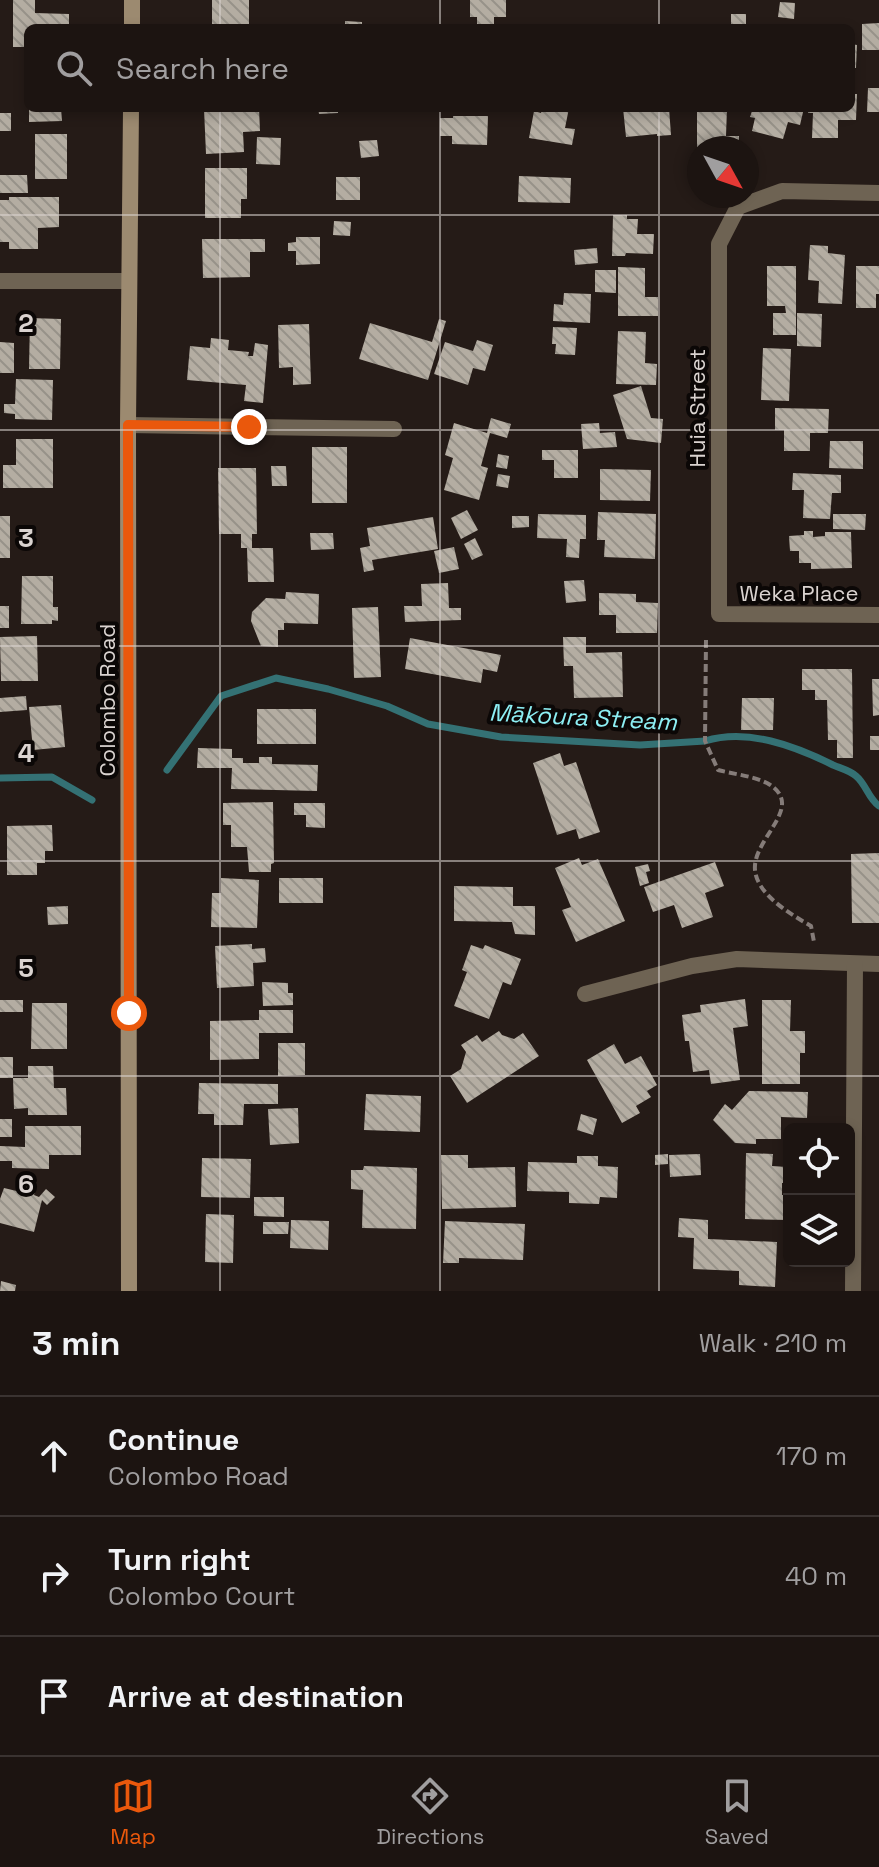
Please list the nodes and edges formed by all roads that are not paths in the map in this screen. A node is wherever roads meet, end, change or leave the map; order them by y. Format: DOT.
graph roads {
  1 [pos="132,0"];
  2 [pos="132,24"];
  3 [pos="131,112"];
  4 [pos="879,193"];
  5 [pos="0,281"];
  6 [pos="129,281"];
  7 [pos="128,425"];
  8 [pos="394,429"];
  9 [pos="719,614"];
  10 [pos="879,615"];
  11 [pos="855,964"];
  12 [pos="879,964"];
  13 [pos="585,994"];
  14 [pos="129,1291"];
  15 [pos="853,1291"];
  1 -- 2 [label="street"];
  3 -- 6 [label="street, Colombo Road"];
  4 -- 9 [label="street, Huia Street"];
  5 -- 6 [label="street"];
  6 -- 7 [label="street, Colombo Road"];
  7 -- 8 [label="street"];
  7 -- 14 [label="street, Colombo Road"];
  9 -- 10 [label="street, Weka Place"];
  11 -- 12 [label="street"];
  11 -- 13 [label="street"];
  11 -- 15 [label="street"];
}
